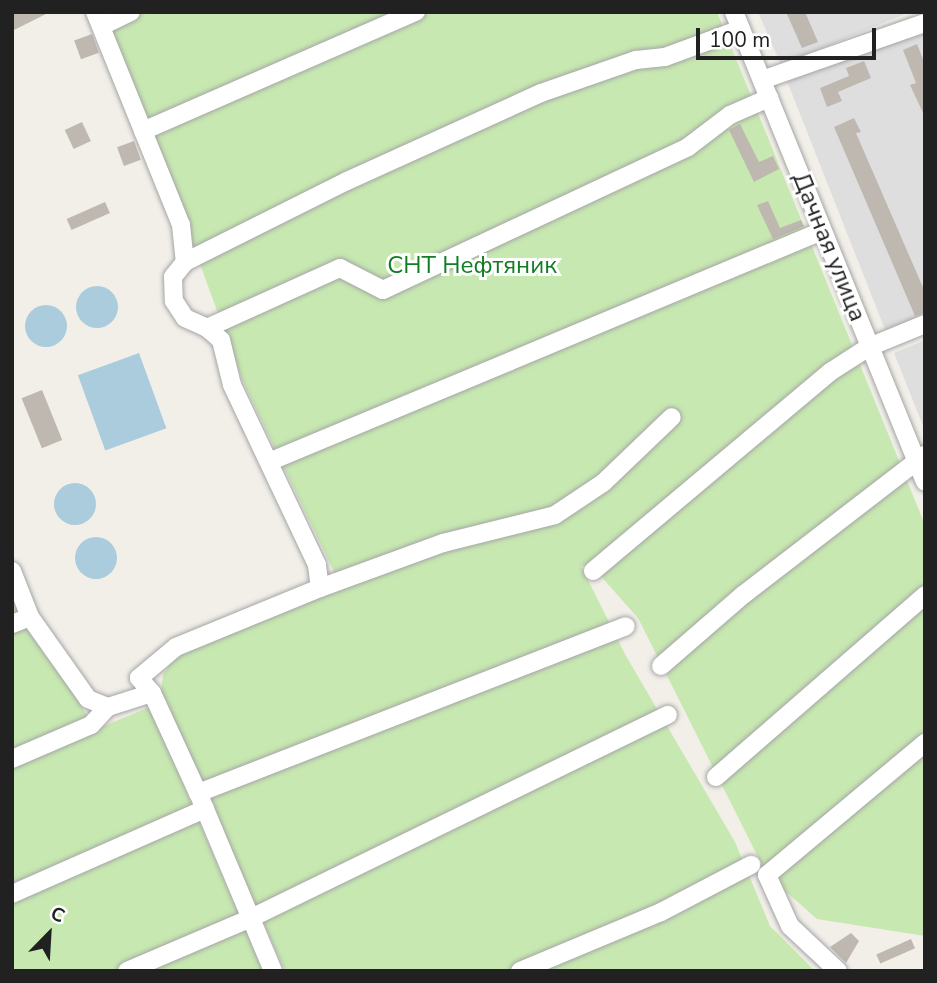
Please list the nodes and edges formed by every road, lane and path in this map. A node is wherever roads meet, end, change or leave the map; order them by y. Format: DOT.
graph roads {
  1 [pos="131,12"];
  2 [pos="416,12"];
  3 [pos="923,12"];
  4 [pos="99,19"];
  5 [pos="737,20"];
  6 [pos="925,20"];
  7 [pos="762,80"];
  8 [pos="769,98"];
  9 [pos="143,131"];
  10 [pos="822,231"];
  11 [pos="185,262"];
  12 [pos="925,324"];
  13 [pos="207,328"];
  14 [pos="869,347"];
  15 [pos="672,418"];
  16 [pos="920,457"];
  17 [pos="271,461"];
  18 [pos="925,482"];
  19 [pos="12,571"];
  20 [pos="593,571"];
  21 [pos="320,588"];
  22 [pos="925,595"];
  23 [pos="30,617"];
  24 [pos="12,624"];
  25 [pos="626,626"];
  26 [pos="661,666"];
  27 [pos="152,693"];
  28 [pos="108,707"];
  29 [pos="668,715"];
  30 [pos="925,743"];
  31 [pos="12,760"];
  32 [pos="716,777"];
  33 [pos="202,801"];
  34 [pos="751,865"];
  35 [pos="12,894"];
  36 [pos="250,919"];
  37 [pos="128,971"];
  38 [pos="273,971"];
  39 [pos="520,971"];
  40 [pos="838,971"];
  1 -- 4 [label="street"];
  2 -- 9 [label="street"];
  3 -- 6 [label="street"];
  4 -- 9 [label="street"];
  5 -- 7 [label="street, Дачная улица"];
  5 -- 11 [label="street"];
  6 -- 7 [label="street"];
  7 -- 8 [label="street, Дачная улица"];
  8 -- 10 [label="street, Дачная улица"];
  8 -- 13 [label="street"];
  9 -- 11 [label="street"];
  10 -- 14 [label="street, Дачная улица"];
  10 -- 17 [label="street"];
  11 -- 13 [label="street"];
  12 -- 14 [label="street"];
  13 -- 17 [label="street"];
  14 -- 16 [label="street, Дачная улица"];
  14 -- 20 [label="street"];
  15 -- 21 [label="street"];
  16 -- 18 [label="street, Дачная улица"];
  16 -- 26 [label="street"];
  17 -- 21 [label="street"];
  19 -- 23 [label="street"];
  21 -- 27 [label="street"];
  22 -- 32 [label="street"];
  23 -- 24 [label="street"];
  23 -- 28 [label="street"];
  25 -- 33 [label="street"];
  27 -- 28 [label="street"];
  27 -- 33 [label="street"];
  28 -- 31 [label="street"];
  29 -- 36 [label="street"];
  30 -- 40 [label="street"];
  33 -- 35 [label="street"];
  33 -- 36 [label="street"];
  34 -- 39 [label="street"];
  36 -- 37 [label="street"];
  36 -- 38 [label="street"];
}
